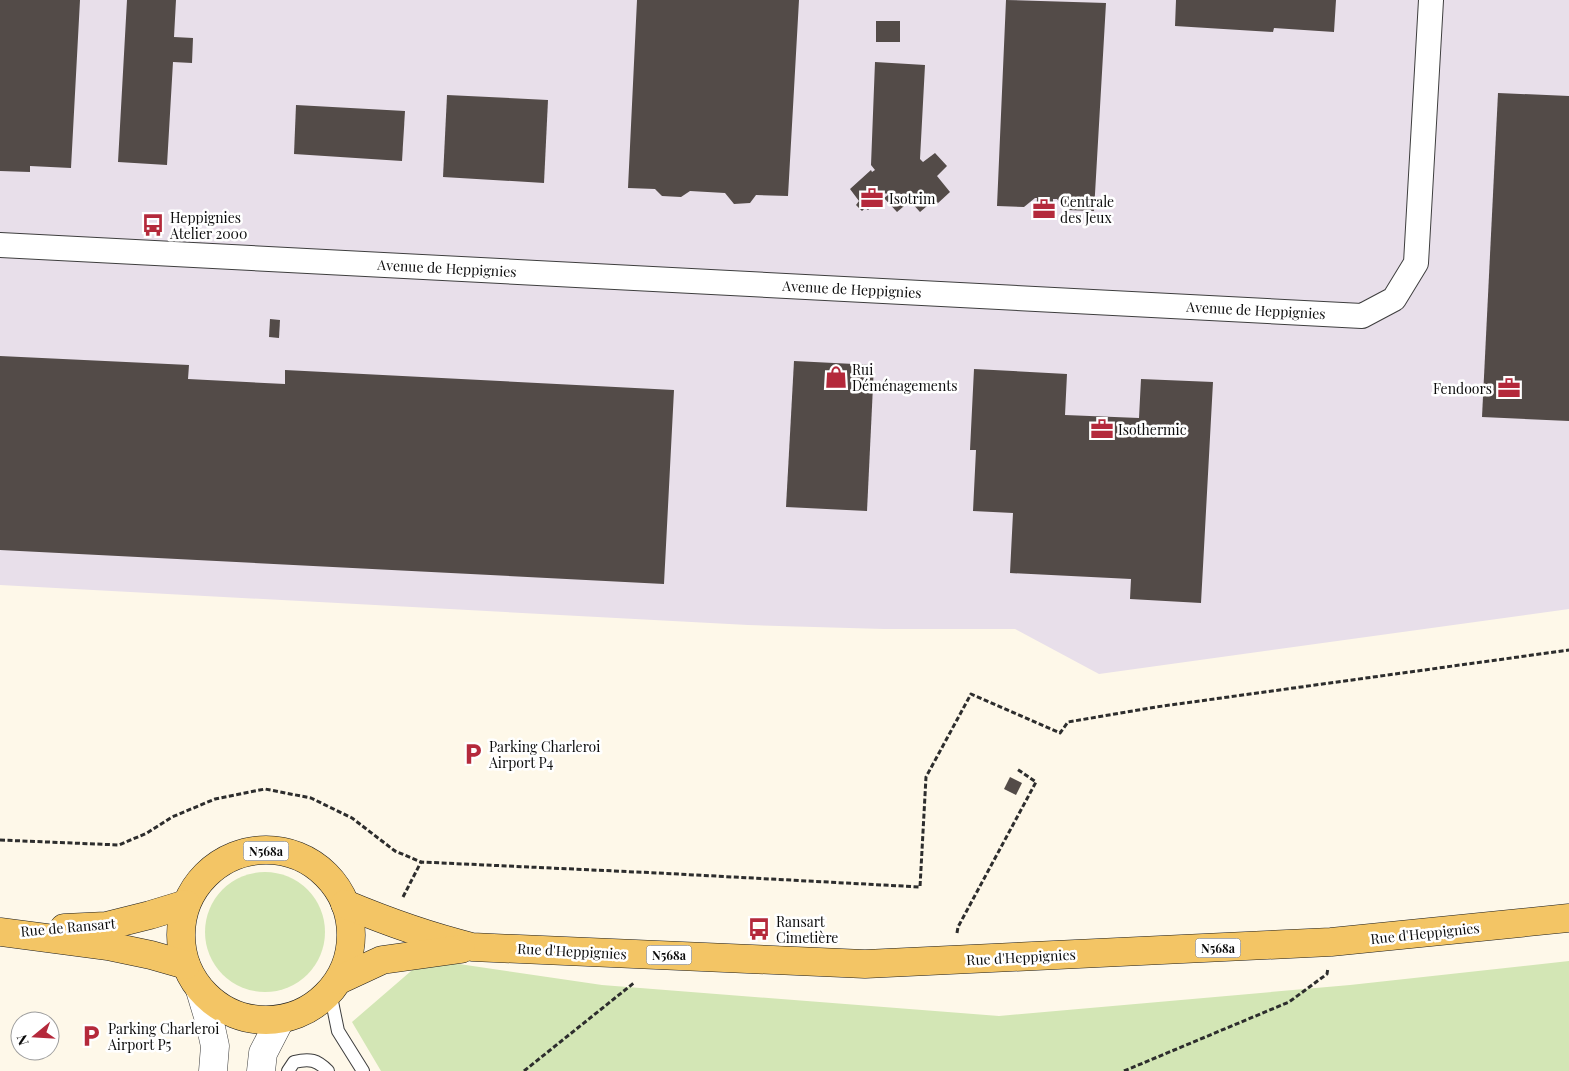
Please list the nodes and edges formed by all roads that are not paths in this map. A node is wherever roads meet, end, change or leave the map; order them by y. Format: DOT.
graph roads {
  1 [pos="1431,0"];
  2 [pos="0,245"];
  3 [pos="186,904"];
  4 [pos="345,904"];
  5 [pos="1569,918"];
  6 [pos="4,932"];
  7 [pos="472,947"];
  8 [pos="186,965"];
  9 [pos="335,986"];
  10 [pos="200,990"];
  11 [pos="280,1020"];
  12 [pos="213,1071"];
  13 [pos="262,1071"];
  14 [pos="288,1071"];
  15 [pos="328,1071"];
  16 [pos="363,1071"];
  1 -- 2 [label="street, Avenue de Heppignies"];
  3 -- 4 [label="main road, N568a"];
  3 -- 6 [label="main road, Rue de Ransart"];
  3 -- 8 [label="main road, N568a"];
  4 -- 7 [label="main road, Rue d'Heppignies / N568a"];
  4 -- 9 [label="main road, N568a"];
  5 -- 7 [label="main road, Rue d'Heppignies / N568a"];
  6 -- 8 [label="main road, Rue de Ransart"];
  7 -- 9 [label="main road, Rue d'Heppignies / N568a"];
  8 -- 10 [label="main road, N568a"];
  9 -- 11 [label="main road, N568a"];
  9 -- 16 [label="lane"];
  10 -- 11 [label="main road, N568a"];
  10 -- 12 [label="street"];
  11 -- 13 [label="street"];
  14 -- 15 [label="lane"];
}
